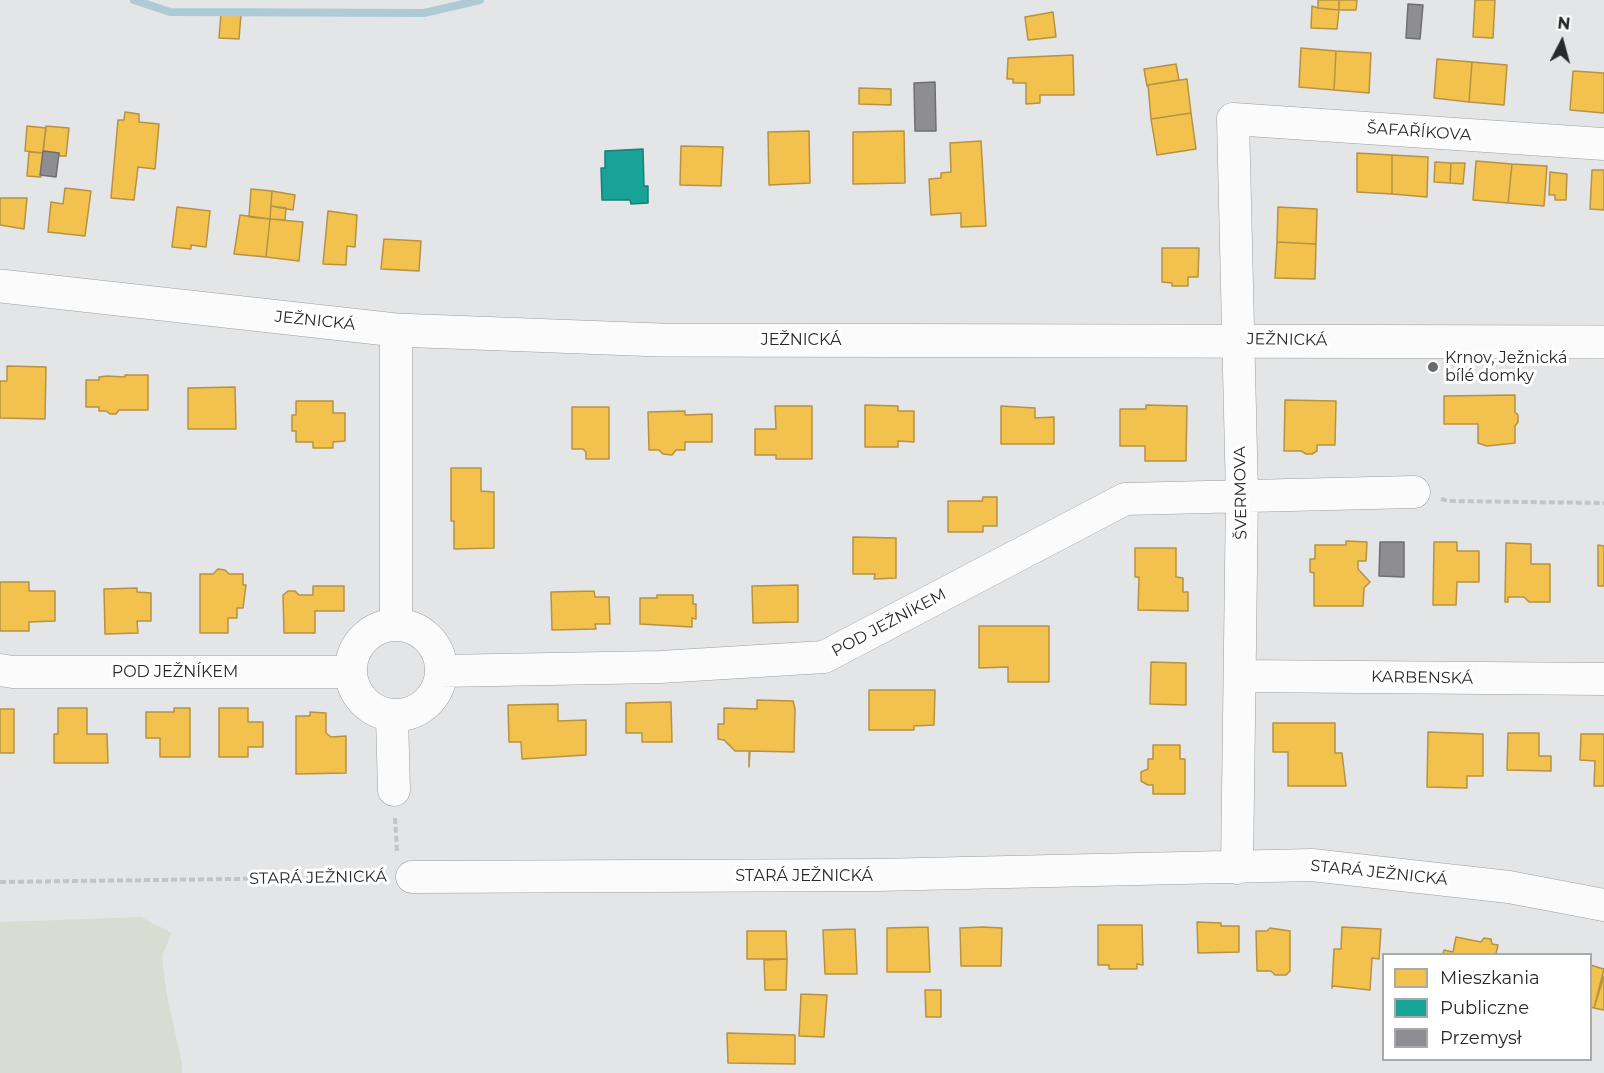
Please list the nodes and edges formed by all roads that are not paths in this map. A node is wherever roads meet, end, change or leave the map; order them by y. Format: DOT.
graph roads {
  1 [pos="1233,119"];
  2 [pos="1604,144"];
  3 [pos="0,286"];
  4 [pos="396,330"];
  5 [pos="1237,340"];
  6 [pos="1604,342"];
  7 [pos="1414,492"];
  8 [pos="1242,495"];
  9 [pos="396,624"];
  10 [pos="0,670"];
  11 [pos="441,671"];
  12 [pos="350,672"];
  13 [pos="1240,676"];
  14 [pos="1604,679"];
  15 [pos="392,716"];
  16 [pos="394,790"];
  17 [pos="1237,868"];
  18 [pos="405,877"];
  19 [pos="1604,905"];
  1 -- 2 [label="street, ŠAFAŘÍKOVA"];
  1 -- 5 [label="street, ŠVERMOVA"];
  3 -- 4 [label="street, JEŽNICKÁ"];
  4 -- 5 [label="street, JEŽNICKÁ"];
  4 -- 9 [label="street"];
  5 -- 6 [label="street, JEŽNICKÁ"];
  5 -- 8 [label="street, ŠVERMOVA"];
  7 -- 8 [label="street"];
  8 -- 11 [label="street, POD JEŽNÍKEM"];
  8 -- 13 [label="street, ŠVERMOVA"];
  9 -- 11 [label="street"];
  9 -- 12 [label="street"];
  10 -- 12 [label="street, POD JEŽNÍKEM"];
  11 -- 15 [label="street"];
  12 -- 15 [label="street"];
  13 -- 14 [label="street, KARBENSKÁ"];
  13 -- 17 [label="street, ŠVERMOVA"];
  15 -- 16 [label="street"];
  17 -- 18 [label="street, STARÁ JEŽNICKÁ"];
  17 -- 19 [label="street, STARÁ JEŽNICKÁ"];
}
